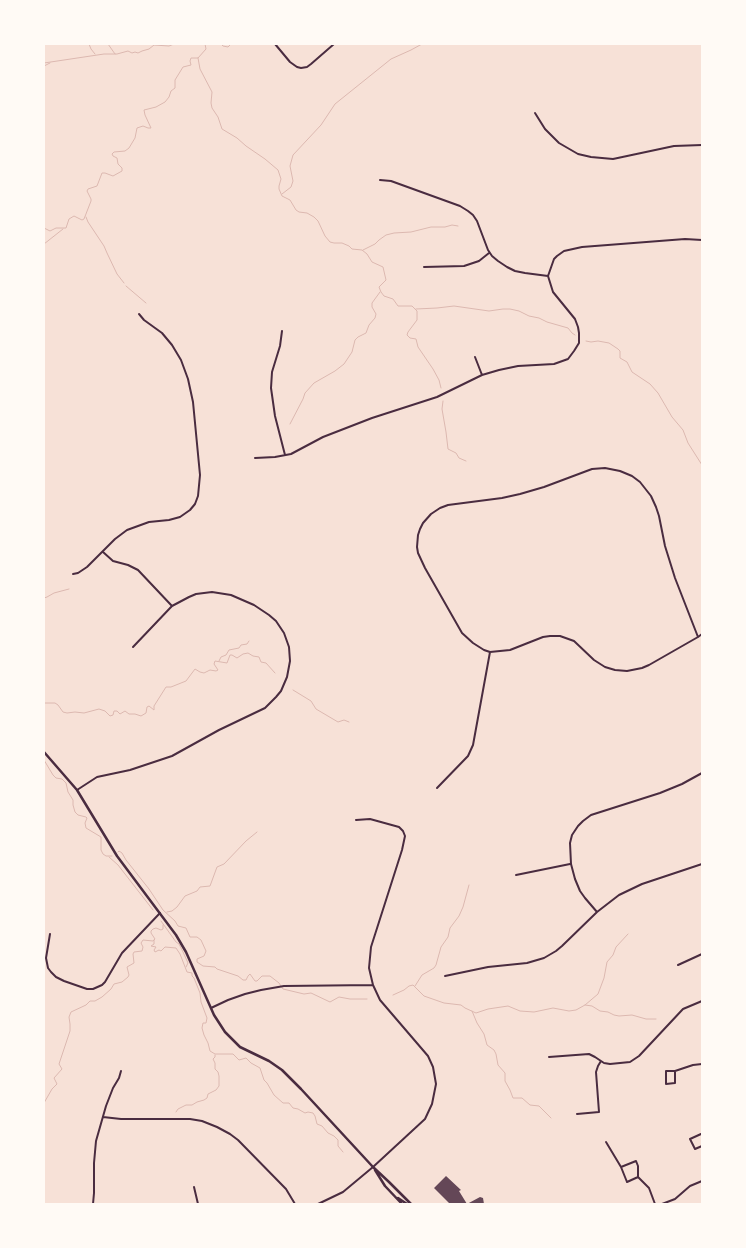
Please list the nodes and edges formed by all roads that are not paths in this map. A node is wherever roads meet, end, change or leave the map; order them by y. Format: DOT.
graph roads {
  1 [pos="275,44"];
  2 [pos="334,44"];
  3 [pos="534,113"];
  4 [pos="702,145"];
  5 [pos="380,180"];
  6 [pos="702,240"];
  7 [pos="490,253"];
  8 [pos="424,267"];
  9 [pos="548,276"];
  10 [pos="139,314"];
  11 [pos="282,331"];
  12 [pos="475,357"];
  13 [pos="482,375"];
  14 [pos="285,455"];
  15 [pos="255,458"];
  16 [pos="102,552"];
  17 [pos="73,574"];
  18 [pos="172,606"];
  19 [pos="702,634"];
  20 [pos="698,636"];
  21 [pos="133,648"];
  22 [pos="490,652"];
  23 [pos="44,752"];
  24 [pos="702,773"];
  25 [pos="437,788"];
  26 [pos="77,790"];
  27 [pos="356,820"];
  28 [pos="571,864"];
  29 [pos="702,864"];
  30 [pos="516,875"];
  31 [pos="160,912"];
  32 [pos="597,912"];
  33 [pos="50,934"];
  34 [pos="702,954"];
  35 [pos="678,965"];
  36 [pos="445,976"];
  37 [pos="373,985"];
  38 [pos="702,1001"];
  39 [pos="211,1008"];
  40 [pos="549,1057"];
  41 [pos="601,1061"];
  42 [pos="702,1064"];
  43 [pos="121,1071"];
  44 [pos="675,1071"];
  45 [pos="577,1114"];
  46 [pos="103,1117"];
  47 [pos="702,1135"];
  48 [pos="606,1142"];
  49 [pos="702,1146"];
  50 [pos="373,1167"];
  51 [pos="621,1167"];
  52 [pos="638,1177"];
  53 [pos="702,1181"];
  54 [pos="194,1187"];
  55 [pos="392,1194"];
  56 [pos="327,1201"];
  57 [pos="93,1204"];
  58 [pos="198,1204"];
  59 [pos="295,1204"];
  60 [pos="318,1204"];
  61 [pos="329,1204"];
  62 [pos="402,1204"];
  63 [pos="410,1204"];
  64 [pos="656,1204"];
  65 [pos="662,1204"];
  1 -- 2 [label="street"];
  3 -- 4 [label="street"];
  5 -- 7 [label="street"];
  6 -- 9 [label="street"];
  7 -- 8 [label="street"];
  7 -- 9 [label="street"];
  9 -- 13 [label="street"];
  10 -- 16 [label="street"];
  11 -- 14 [label="street"];
  12 -- 13 [label="street"];
  13 -- 14 [label="street"];
  14 -- 15 [label="street"];
  16 -- 17 [label="street"];
  16 -- 18 [label="street"];
  18 -- 21 [label="street"];
  18 -- 26 [label="street"];
  19 -- 20 [label="street"];
  20 -- 22 [label="street"];
  20 -- 22 [label="street"];
  22 -- 25 [label="street"];
  23 -- 26 [label="main road"];
  24 -- 28 [label="street"];
  26 -- 31 [label="main road"];
  27 -- 37 [label="street"];
  28 -- 30 [label="street"];
  28 -- 32 [label="street"];
  29 -- 32 [label="street"];
  31 -- 33 [label="street"];
  31 -- 39 [label="main road"];
  32 -- 36 [label="street"];
  34 -- 35 [label="street"];
  37 -- 39 [label="street"];
  37 -- 50 [label="street"];
  38 -- 41 [label="street"];
  39 -- 50 [label="main road"];
  40 -- 41 [label="street"];
  41 -- 45 [label="street"];
  42 -- 44 [label="street"];
  43 -- 46 [label="street"];
  44 -- 44 [label="street"];
  46 -- 57 [label="street"];
  46 -- 59 [label="street"];
  47 -- 49 [label="street"];
  48 -- 51 [label="street"];
  50 -- 55 [label="main road"];
  50 -- 56 [label="street"];
  50 -- 63 [label="main road"];
  51 -- 52 [label="street"];
  51 -- 52 [label="street"];
  52 -- 64 [label="street"];
  53 -- 65 [label="street"];
  54 -- 58 [label="street"];
  55 -- 62 [label="main road"];
  55 -- 63 [label="main road"];
  56 -- 60 [label="street"];
  56 -- 61 [label="street"];
}
